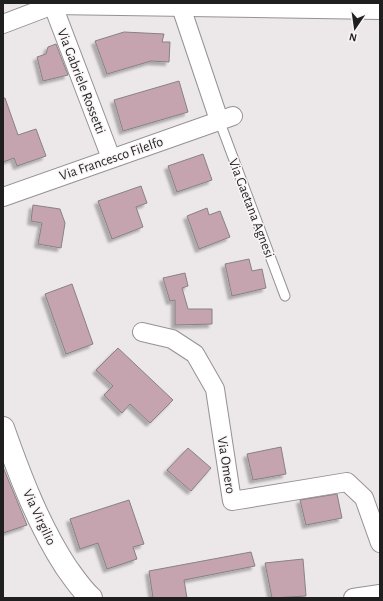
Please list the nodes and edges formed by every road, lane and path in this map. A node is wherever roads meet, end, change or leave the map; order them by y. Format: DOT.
graph roads {
  1 [pos="53,4"];
  2 [pos="181,7"];
  3 [pos="380,10"];
  4 [pos="3,24"];
  5 [pos="226,118"];
  6 [pos="111,158"];
  7 [pos="3,197"];
  8 [pos="285,296"];
  9 [pos="142,332"];
  10 [pos="3,428"];
  11 [pos="380,543"];
  12 [pos="380,594"];
  13 [pos="83,595"];
  14 [pos="353,598"];
  1 -- 2 [label="street"];
  1 -- 4 [label="street"];
  1 -- 6 [label="street, Via Gabriele Rossetti"];
  2 -- 3 [label="street"];
  2 -- 5 [label="street, Via Gaetana Agnesi"];
  5 -- 6 [label="street, Via Francesco Filelfo"];
  5 -- 8 [label="lane, Via Gaetana Agnesi"];
  6 -- 7 [label="street, Via Francesco Filelfo"];
  9 -- 11 [label="street, Via Omero"];
  10 -- 13 [label="main road, Via Virgilio"];
  12 -- 14 [label="street"];
}
